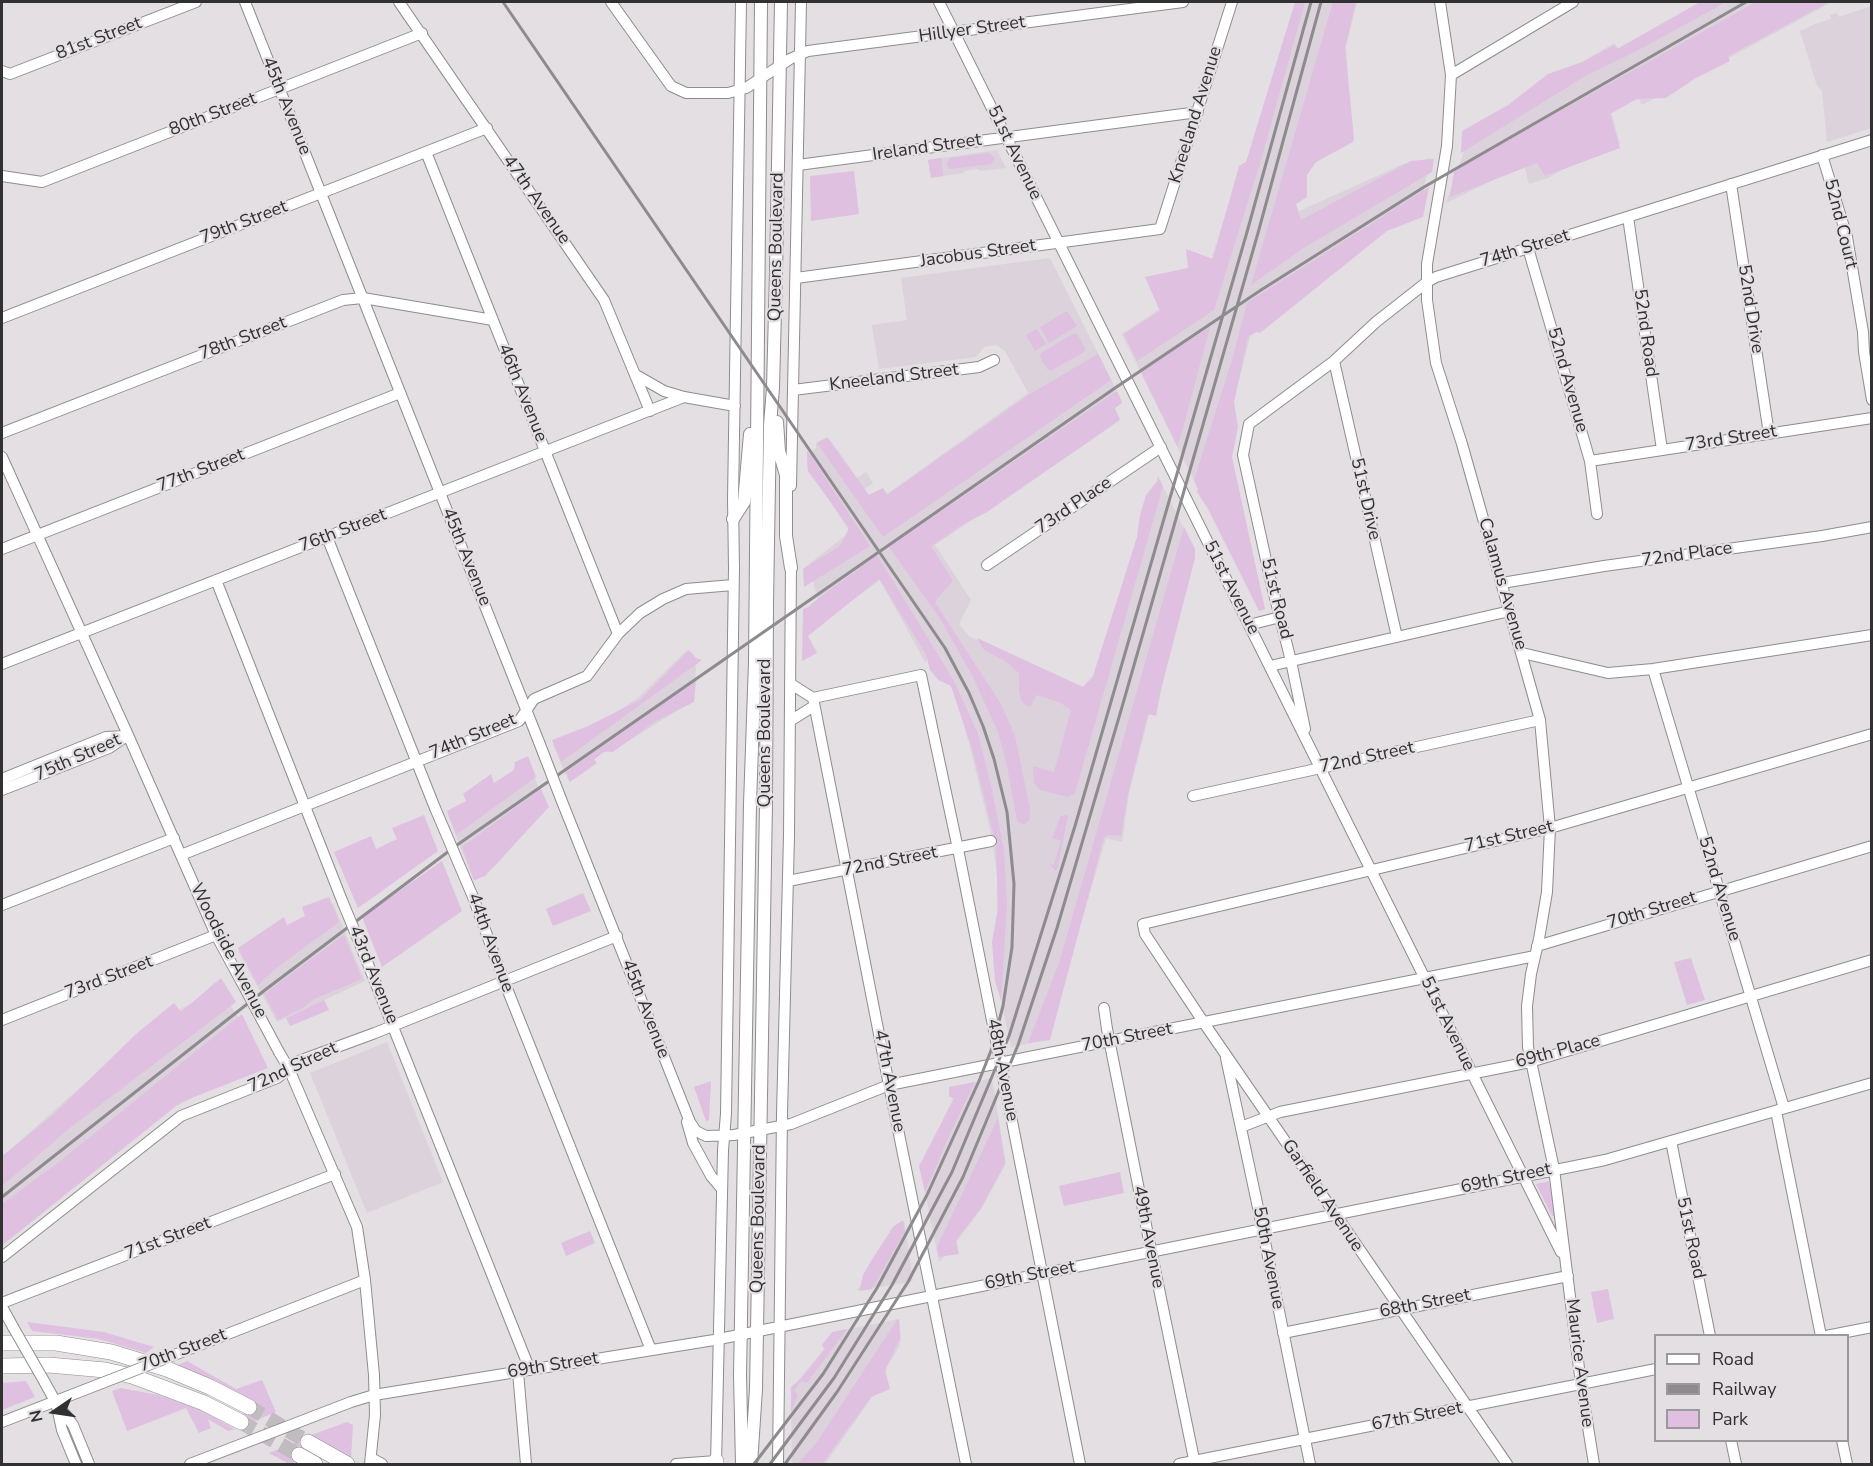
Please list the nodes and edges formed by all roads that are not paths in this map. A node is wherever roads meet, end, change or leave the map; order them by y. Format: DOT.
graph roads {
  1 [pos="196,2"];
  2 [pos="244,2"];
  3 [pos="399,2"];
  4 [pos="611,2"];
  5 [pos="741,2"];
  6 [pos="761,2"];
  7 [pos="781,2"];
  8 [pos="801,2"];
  9 [pos="939,2"];
  10 [pos="1183,2"];
  11 [pos="1232,2"];
  12 [pos="1440,2"];
  13 [pos="1573,2"];
  14 [pos="422,33"];
  15 [pos="954,33"];
  16 [pos="800,54"];
  17 [pos="780,65"];
  18 [pos="2,71"];
  19 [pos="1451,75"];
  20 [pos="764,77"];
  21 [pos="279,89"];
  22 [pos="740,91"];
  23 [pos="1198,112"];
  24 [pos="487,128"];
  25 [pos="1006,137"];
  26 [pos="1872,140"];
  27 [pos="426,152"];
  28 [pos="1822,155"];
  29 [pos="798,165"];
  30 [pos="2,176"];
  31 [pos="1731,184"];
  32 [pos="321,193"];
  33 [pos="1628,217"];
  34 [pos="1160,229"];
  35 [pos="1059,244"];
  36 [pos="1528,248"];
  37 [pos="796,278"];
  38 [pos="1427,282"];
  39 [pos="363,298"];
  40 [pos="2,318"];
  41 [pos="493,320"];
  42 [pos="757,346"];
  43 [pos="994,360"];
  44 [pos="1334,361"];
  45 [pos="636,375"];
  46 [pos="773,388"];
  47 [pos="793,390"];
  48 [pos="400,393"];
  49 [pos="684,397"];
  50 [pos="1872,400"];
  51 [pos="735,406"];
  52 [pos="650,411"];
  53 [pos="1872,418"];
  54 [pos="2,433"];
  55 [pos="1769,434"];
  56 [pos="1161,447"];
  57 [pos="1662,450"];
  58 [pos="546,452"];
  59 [pos="1243,455"];
  60 [pos="2,456"];
  61 [pos="1590,461"];
  62 [pos="440,493"];
  63 [pos="1597,514"];
  64 [pos="733,519"];
  65 [pos="1872,527"];
  66 [pos="36,535"];
  67 [pos="327,537"];
  68 [pos="2,549"];
  69 [pos="987,565"];
  70 [pos="791,568"];
  71 [pos="216,580"];
  72 [pos="1502,583"];
  73 [pos="734,585"];
  74 [pos="1510,611"];
  75 [pos="1280,617"];
  76 [pos="1249,625"];
  77 [pos="83,633"];
  78 [pos="618,634"];
  79 [pos="1872,635"];
  80 [pos="1397,637"];
  81 [pos="1522,653"];
  82 [pos="1291,661"];
  83 [pos="2,664"];
  84 [pos="1269,666"];
  85 [pos="1653,669"];
  86 [pos="791,684"];
  87 [pos="814,702"];
  88 [pos="526,710"];
  89 [pos="1540,720"];
  90 [pos="790,721"];
  91 [pos="1872,734"];
  92 [pos="129,735"];
  93 [pos="1308,743"];
  94 [pos="416,761"];
  95 [pos="1320,768"];
  96 [pos="2,778"];
  97 [pos="1689,788"];
  98 [pos="2,790"];
  99 [pos="1193,796"];
  100 [pos="306,805"];
  101 [pos="1550,828"];
  102 [pos="174,838"];
  103 [pos="991,841"];
  104 [pos="1872,846"];
  105 [pos="958,849"];
  106 [pos="181,855"];
  107 [pos="847,870"];
  108 [pos="1370,870"];
  109 [pos="788,881"];
  110 [pos="1719,891"];
  111 [pos="2,905"];
  112 [pos="1143,924"];
  113 [pos="216,935"];
  114 [pos="617,936"];
  115 [pos="1536,951"];
  116 [pos="1872,960"];
  117 [pos="1424,978"];
  118 [pos="504,981"];
  119 [pos="1752,996"];
  120 [pos="1104,1008"];
  121 [pos="2,1020"];
  122 [pos="1204,1023"];
  123 [pos="393,1025"];
  124 [pos="1109,1041"];
  125 [pos="1224,1052"];
  126 [pos="1000,1062"];
  127 [pos="1530,1062"];
  128 [pos="289,1069"];
  129 [pos="1472,1074"];
  130 [pos="1872,1083"];
  131 [pos="889,1085"];
  132 [pos="1780,1109"];
  133 [pos="686,1113"];
  134 [pos="1268,1116"];
  135 [pos="783,1126"];
  136 [pos="1240,1127"];
  137 [pos="761,1130"];
  138 [pos="744,1133"];
  139 [pos="724,1136"];
  140 [pos="1671,1141"];
  141 [pos="1554,1169"];
  142 [pos="335,1174"];
  143 [pos="1522,1176"];
  144 [pos="722,1189"];
  145 [pos="1335,1215"];
  146 [pos="1263,1229"];
  147 [pos="1151,1251"];
  148 [pos="2,1257"];
  149 [pos="1565,1261"];
  150 [pos="1042,1273"];
  151 [pos="1568,1276"];
  152 [pos="365,1280"];
  153 [pos="932,1295"];
  154 [pos="2,1305"];
  155 [pos="1400,1309"];
  156 [pos="780,1326"];
  157 [pos="1872,1326"];
  158 [pos="757,1331"];
  159 [pos="1283,1333"];
  160 [pos="741,1334"];
  161 [pos="1710,1334"];
  162 [pos="1821,1334"];
  163 [pos="1831,1334"];
  164 [pos="718,1339"];
  165 [pos="2,1343"];
  166 [pos="651,1350"];
  167 [pos="2,1366"];
  168 [pos="530,1370"];
  169 [pos="1654,1370"];
  170 [pos="518,1372"];
  171 [pos="1581,1384"];
  172 [pos="374,1395"];
  173 [pos="55,1401"];
  174 [pos="249,1407"];
  175 [pos="1468,1407"];
  176 [pos="2,1422"];
  177 [pos="240,1422"];
  178 [pos="1305,1439"];
  179 [pos="308,1442"];
  180 [pos="1731,1442"];
  181 [pos="1842,1442"];
  182 [pos="299,1455"];
  183 [pos="371,1461"];
  184 [pos="715,1463"];
  185 [pos="1195,1463"];
  186 [pos="76,1464"];
  187 [pos="89,1464"];
  188 [pos="190,1464"];
  189 [pos="315,1464"];
  190 [pos="347,1464"];
  191 [pos="382,1464"];
  192 [pos="526,1464"];
  193 [pos="676,1464"];
  194 [pos="742,1464"];
  195 [pos="751,1464"];
  196 [pos="778,1464"];
  197 [pos="966,1464"];
  198 [pos="1080,1464"];
  199 [pos="1179,1464"];
  200 [pos="1310,1464"];
  201 [pos="1507,1464"];
  202 [pos="1594,1464"];
  203 [pos="1736,1464"];
  204 [pos="1847,1464"];
  1 -- 18 [label="street, 81st Street"];
  2 -- 21 [label="street, 45th Avenue"];
  3 -- 14 [label="street, 47th Avenue"];
  4 -- 22 [label="street"];
  5 -- 22 [label="street, Queens Boulevard"];
  6 -- 20 [label="main road, Queens Boulevard"];
  7 -- 17 [label="main road, Queens Boulevard"];
  8 -- 16 [label="street, Queens Boulevard"];
  9 -- 15 [label="street, 51st Avenue"];
  10 -- 15 [label="street, Hillyer Street"];
  11 -- 23 [label="street, Kneeland Avenue"];
  12 -- 19 [label="street, Calamus Avenue"];
  13 -- 19 [label="street"];
  14 -- 21 [label="street, 80th Street"];
  14 -- 24 [label="street, 47th Avenue"];
  15 -- 16 [label="street, Hillyer Street"];
  15 -- 25 [label="street, 51st Avenue"];
  16 -- 17 [label="street, Hillyer Street"];
  16 -- 29 [label="street, Queens Boulevard"];
  17 -- 20 [label="street, Hillyer Street"];
  17 -- 46 [label="main road, Queens Boulevard"];
  19 -- 38 [label="street, Calamus Avenue"];
  20 -- 22 [label="street, Hillyer Street"];
  20 -- 42 [label="main road, Queens Boulevard"];
  21 -- 30 [label="street, 80th Street"];
  21 -- 32 [label="street, 45th Avenue"];
  22 -- 51 [label="street, Queens Boulevard"];
  23 -- 25 [label="street, Ireland Street"];
  23 -- 34 [label="street, Kneeland Avenue"];
  24 -- 27 [label="street, 79th Street"];
  24 -- 45 [label="street, 47th Avenue"];
  25 -- 29 [label="street, Ireland Street"];
  25 -- 35 [label="street, 51st Avenue"];
  26 -- 28 [label="street, 74th Street"];
  27 -- 32 [label="street, 79th Street"];
  27 -- 41 [label="street, 46th Avenue"];
  28 -- 31 [label="street, 74th Street"];
  28 -- 50 [label="street, 52nd Court"];
  29 -- 37 [label="street, Queens Boulevard"];
  31 -- 33 [label="street, 74th Street"];
  31 -- 55 [label="street, 52nd Drive"];
  32 -- 39 [label="street, 45th Avenue"];
  32 -- 40 [label="street, 79th Street"];
  33 -- 36 [label="street, 74th Street"];
  33 -- 57 [label="street, 52nd Road"];
  34 -- 35 [label="street, Jacobus Street"];
  35 -- 37 [label="street, Jacobus Street"];
  35 -- 56 [label="street, 51st Avenue"];
  36 -- 38 [label="street, 74th Street"];
  36 -- 61 [label="street, 52nd Avenue"];
  37 -- 47 [label="street, Queens Boulevard"];
  38 -- 44 [label="street, 74th Street"];
  38 -- 72 [label="street, Calamus Avenue"];
  39 -- 41 [label="street, 78th Street"];
  39 -- 48 [label="street, 45th Avenue"];
  39 -- 54 [label="street, 78th Street"];
  41 -- 58 [label="street, 46th Avenue"];
  42 -- 64 [label="main road"];
  42 -- 138 [label="main road, Queens Boulevard"];
  43 -- 47 [label="street, Kneeland Street"];
  44 -- 59 [label="street, 74th Street"];
  44 -- 80 [label="street, 51st Drive"];
  45 -- 49 [label="street"];
  45 -- 52 [label="street, 47th Avenue"];
  46 -- 70 [label="main road"];
  46 -- 137 [label="main road, Queens Boulevard"];
  47 -- 70 [label="street, Queens Boulevard"];
  48 -- 62 [label="street, 45th Avenue"];
  48 -- 66 [label="street, 77th Street"];
  49 -- 51 [label="street"];
  49 -- 52 [label="street, 76th Street"];
  51 -- 64 [label="street, Queens Boulevard"];
  52 -- 58 [label="street, 76th Street"];
  53 -- 55 [label="street, 73rd Street"];
  55 -- 57 [label="street, 73rd Street"];
  56 -- 69 [label="street, 73rd Place"];
  56 -- 76 [label="street, 51st Avenue"];
  57 -- 61 [label="street, 73rd Street"];
  58 -- 62 [label="street, 76th Street"];
  58 -- 78 [label="street, 46th Avenue"];
  59 -- 75 [label="street, 51st Road"];
  60 -- 66 [label="street, Woodside Avenue"];
  61 -- 63 [label="street, 52nd Avenue"];
  62 -- 67 [label="street, 76th Street"];
  62 -- 88 [label="street, 45th Avenue"];
  64 -- 73 [label="street, Queens Boulevard"];
  65 -- 72 [label="street, 72nd Place"];
  66 -- 68 [label="street, 77th Street"];
  66 -- 77 [label="street, Woodside Avenue"];
  67 -- 71 [label="street, 76th Street"];
  67 -- 94 [label="street, 44th Avenue"];
  70 -- 86 [label="street, Queens Boulevard"];
  71 -- 77 [label="street, 76th Street"];
  71 -- 100 [label="street, 43rd Avenue"];
  72 -- 74 [label="street, Calamus Avenue"];
  73 -- 78 [label="street, 74th Street"];
  73 -- 139 [label="street, Queens Boulevard"];
  74 -- 80 [label="street"];
  74 -- 81 [label="street, Calamus Avenue"];
  75 -- 76 [label="street"];
  75 -- 82 [label="street, 51st Road"];
  76 -- 84 [label="street, 51st Avenue"];
  77 -- 83 [label="street, 76th Street"];
  77 -- 92 [label="street, Woodside Avenue"];
  78 -- 88 [label="street, 74th Street"];
  79 -- 85 [label="street"];
  80 -- 82 [label="street"];
  81 -- 85 [label="street"];
  81 -- 89 [label="street, Calamus Avenue"];
  82 -- 84 [label="street"];
  82 -- 93 [label="street, 51st Road"];
  84 -- 93 [label="street, 51st Avenue"];
  85 -- 97 [label="street, 52nd Avenue"];
  86 -- 87 [label="street"];
  86 -- 90 [label="street, Queens Boulevard"];
  87 -- 90 [label="street"];
  87 -- 105 [label="street, 48th Avenue"];
  87 -- 107 [label="street, 47th Avenue"];
  88 -- 94 [label="street, 74th Street"];
  88 -- 114 [label="street, 45th Avenue, bridge"];
  89 -- 95 [label="street, 72nd Street"];
  89 -- 101 [label="street, Calamus Avenue"];
  90 -- 109 [label="street, Queens Boulevard"];
  91 -- 97 [label="street, 71st Street"];
  92 -- 96 [label="street, 75th Street"];
  92 -- 98 [label="street, 75th Street"];
  92 -- 102 [label="street, Woodside Avenue"];
  93 -- 95 [label="street, 51st Avenue"];
  94 -- 100 [label="street, 74th Street"];
  94 -- 118 [label="street, 44th Avenue, bridge"];
  95 -- 99 [label="street, 72nd Street"];
  95 -- 108 [label="street, 51st Avenue"];
  97 -- 101 [label="street, 71st Street"];
  97 -- 110 [label="street, 52nd Avenue"];
  100 -- 106 [label="street, 74th Street"];
  100 -- 123 [label="street, 43rd Avenue, bridge"];
  101 -- 108 [label="street, 71st Street"];
  101 -- 115 [label="street, Calamus Avenue"];
  102 -- 106 [label="street, Woodside Avenue"];
  102 -- 111 [label="street"];
  103 -- 105 [label="street, 72nd Street"];
  104 -- 110 [label="street, 70th Street"];
  105 -- 107 [label="street, 72nd Street"];
  105 -- 126 [label="street, 48th Avenue"];
  106 -- 113 [label="street, Woodside Avenue"];
  107 -- 109 [label="street, 72nd Street"];
  107 -- 131 [label="street, 47th Avenue"];
  108 -- 112 [label="street, 71st Street"];
  108 -- 117 [label="street, 51st Avenue"];
  109 -- 135 [label="street, Queens Boulevard"];
  110 -- 115 [label="street, 70th Street"];
  110 -- 119 [label="street, 52nd Avenue"];
  112 -- 122 [label="street, Garfield Avenue"];
  113 -- 121 [label="street, 73rd Street"];
  113 -- 128 [label="street, Woodside Avenue, bridge"];
  114 -- 118 [label="street, 72nd Street"];
  114 -- 133 [label="street, 45th Avenue"];
  115 -- 117 [label="street, 70th Street"];
  115 -- 127 [label="street, Calamus Avenue"];
  116 -- 119 [label="street, 69th Place"];
  117 -- 122 [label="street, 70th Street"];
  117 -- 129 [label="street, 51st Avenue"];
  118 -- 123 [label="street, 72nd Street"];
  118 -- 166 [label="street, 44th Avenue"];
  119 -- 127 [label="street, 69th Place"];
  119 -- 132 [label="street, 52nd Avenue"];
  120 -- 124 [label="street, 49th Avenue"];
  122 -- 124 [label="street, 70th Street"];
  122 -- 125 [label="street, Garfield Avenue"];
  123 -- 128 [label="street, 72nd Street"];
  123 -- 168 [label="street, 43rd Avenue"];
  124 -- 126 [label="street, 70th Street"];
  124 -- 147 [label="street, 49th Avenue"];
  125 -- 134 [label="street, Garfield Avenue"];
  125 -- 136 [label="street, 50th Avenue"];
  126 -- 131 [label="street, 70th Street"];
  126 -- 150 [label="street, 48th Avenue"];
  127 -- 129 [label="street, 69th Place"];
  127 -- 141 [label="street, Calamus Avenue"];
  128 -- 142 [label="street, Woodside Avenue"];
  128 -- 148 [label="street, 72nd Street"];
  129 -- 134 [label="street, 69th Place"];
  129 -- 143 [label="street, 51st Avenue"];
  130 -- 132 [label="street, 69th Street"];
  131 -- 135 [label="street, 70th Street"];
  131 -- 153 [label="street, 47th Avenue"];
  132 -- 140 [label="street, 69th Street"];
  132 -- 162 [label="street, 52nd Avenue"];
  133 -- 139 [label="street, 45th Avenue"];
  133 -- 144 [label="street, 45th Avenue"];
  134 -- 136 [label="street, 69th Place"];
  134 -- 145 [label="street, Garfield Avenue"];
  135 -- 137 [label="street, 70th Street"];
  135 -- 156 [label="street, Queens Boulevard"];
  136 -- 146 [label="street, 50th Avenue"];
  137 -- 138 [label="street, 70th Street"];
  137 -- 158 [label="main road, Queens Boulevard"];
  138 -- 139 [label="street, 70th Street"];
  138 -- 160 [label="main road, Queens Boulevard"];
  139 -- 144 [label="street, Queens Boulevard"];
  140 -- 141 [label="street, 69th Street"];
  140 -- 161 [label="street, 51st Road"];
  141 -- 143 [label="street, 69th Street"];
  141 -- 149 [label="street, Maurice Avenue"];
  142 -- 152 [label="street, Woodside Avenue"];
  142 -- 154 [label="street, 71st Street"];
  143 -- 145 [label="street, 69th Street"];
  143 -- 149 [label="street, Maurice Avenue"];
  144 -- 164 [label="street, Queens Boulevard"];
  145 -- 146 [label="street, 69th Street"];
  145 -- 155 [label="street, Garfield Avenue"];
  146 -- 147 [label="street, 69th Street"];
  146 -- 159 [label="street, 50th Avenue"];
  147 -- 150 [label="street, 69th Street"];
  147 -- 185 [label="street, 49th Avenue"];
  149 -- 151 [label="street, Maurice Avenue"];
  150 -- 153 [label="street, 69th Street"];
  150 -- 198 [label="street, 48th Avenue"];
  151 -- 155 [label="street, 68th Street"];
  151 -- 171 [label="street, Maurice Avenue"];
  152 -- 172 [label="street, Woodside Avenue"];
  152 -- 173 [label="street, 70th Street, bridge"];
  153 -- 156 [label="street, 69th Street"];
  153 -- 197 [label="street, 47th Avenue"];
  154 -- 173 [label="street, bridge"];
  155 -- 159 [label="street, 68th Street"];
  155 -- 175 [label="street, Garfield Avenue"];
  156 -- 158 [label="street, 69th Street"];
  156 -- 196 [label="street, Queens Boulevard"];
  157 -- 163 [label="street"];
  158 -- 160 [label="street, 69th Street"];
  158 -- 195 [label="main road, Queens Boulevard"];
  159 -- 178 [label="street, 50th Avenue"];
  160 -- 164 [label="street, 69th Street"];
  160 -- 194 [label="main road, Queens Boulevard"];
  164 -- 166 [label="street, 69th Street"];
  164 -- 184 [label="street, Queens Boulevard"];
  165 -- 174 [label="highway"];
  166 -- 168 [label="street, 69th Street"];
  167 -- 177 [label="highway"];
  168 -- 170 [label="street, 69th Street"];
  169 -- 171 [label="street, 67th Street"];
  170 -- 172 [label="street, 69th Street"];
  170 -- 192 [label="street"];
  171 -- 175 [label="street, 67th Street"];
  171 -- 202 [label="street, Maurice Avenue"];
  172 -- 183 [label="street, Woodside Avenue"];
  172 -- 188 [label="street, 69th Street"];
  173 -- 176 [label="street, 70th Street"];
  173 -- 186 [label="street"];
  173 -- 187 [label="street"];
  175 -- 178 [label="street, 67th Street"];
  175 -- 201 [label="street, Garfield Avenue"];
  178 -- 185 [label="street, 67th Street"];
  178 -- 200 [label="street, 50th Avenue"];
  179 -- 190 [label="highway"];
  180 -- 203 [label="street"];
  181 -- 204 [label="street"];
  182 -- 189 [label="highway"];
  183 -- 191 [label="street"];
  184 -- 193 [label="street"];
  185 -- 199 [label="street, 67th Street"];
}
